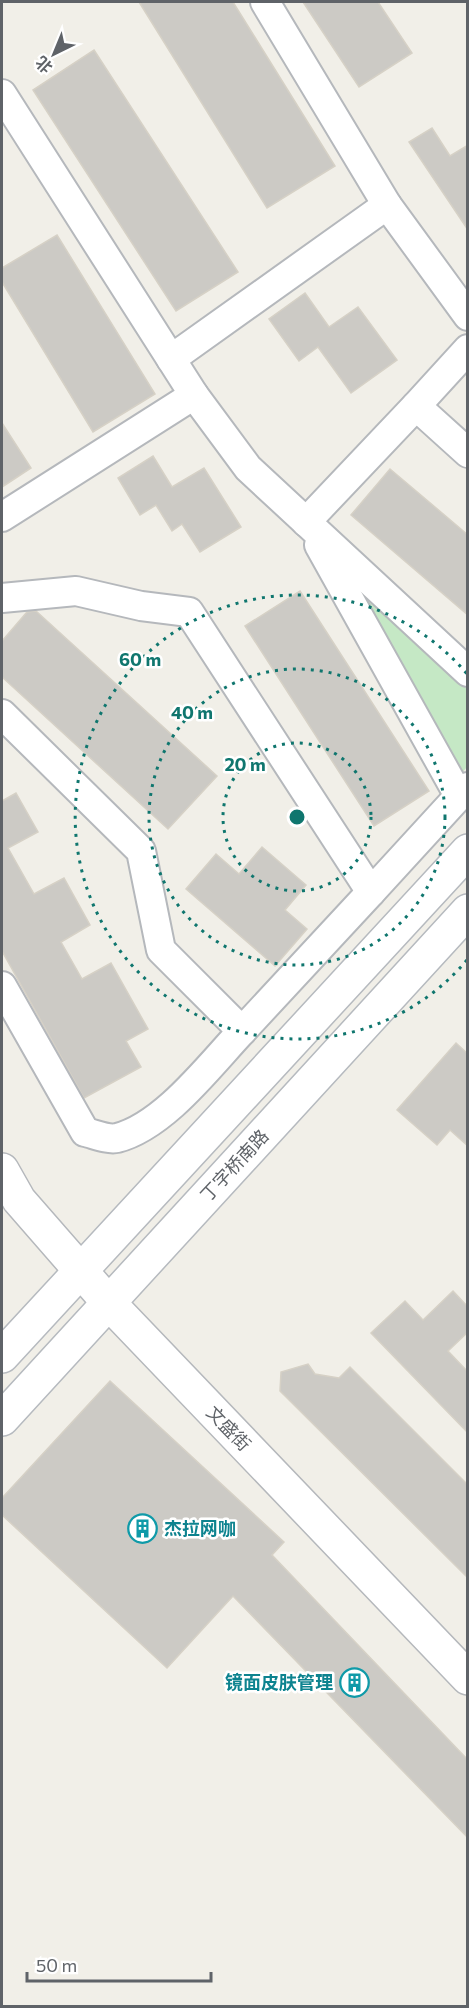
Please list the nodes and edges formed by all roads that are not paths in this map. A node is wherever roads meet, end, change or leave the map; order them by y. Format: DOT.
graph roads {
  1 [pos="265,2"];
  2 [pos="2,94"];
  3 [pos="387,205"];
  4 [pos="468,316"];
  5 [pos="468,349"];
  6 [pos="171,359"];
  7 [pos="194,395"];
  8 [pos="416,406"];
  9 [pos="468,453"];
  10 [pos="2,517"];
  11 [pos="306,522"];
  12 [pos="2,598"];
  13 [pos="468,672"];
  14 [pos="2,714"];
  15 [pos="463,792"];
  16 [pos="468,851"];
  17 [pos="371,892"];
  18 [pos="468,911"];
  19 [pos="2,986"];
  20 [pos="242,1031"];
  21 [pos="2,1170"];
  22 [pos="80,1270"];
  23 [pos="108,1302"];
  24 [pos="2,1356"];
  25 [pos="2,1419"];
  26 [pos="468,1678"];
  1 -- 3 [label="street"];
  2 -- 6 [label="street"];
  3 -- 4 [label="street"];
  3 -- 6 [label="street"];
  5 -- 8 [label="street"];
  6 -- 7 [label="street"];
  7 -- 10 [label="street"];
  7 -- 11 [label="street"];
  8 -- 9 [label="street"];
  8 -- 11 [label="street"];
  11 -- 13 [label="street"];
  11 -- 15 [label="street"];
  12 -- 17 [label="street"];
  14 -- 20 [label="street"];
  15 -- 17 [label="street"];
  16 -- 22 [label="main road"];
  17 -- 20 [label="street"];
  18 -- 23 [label="main road, 丁字桥南路"];
  19 -- 20 [label="street"];
  21 -- 22 [label="main road, 文盛街"];
  22 -- 23 [label="main road, 文盛街"];
  22 -- 24 [label="main road"];
  23 -- 25 [label="main road, 丁字桥南路"];
  23 -- 26 [label="main road, 文盛街"];
}
